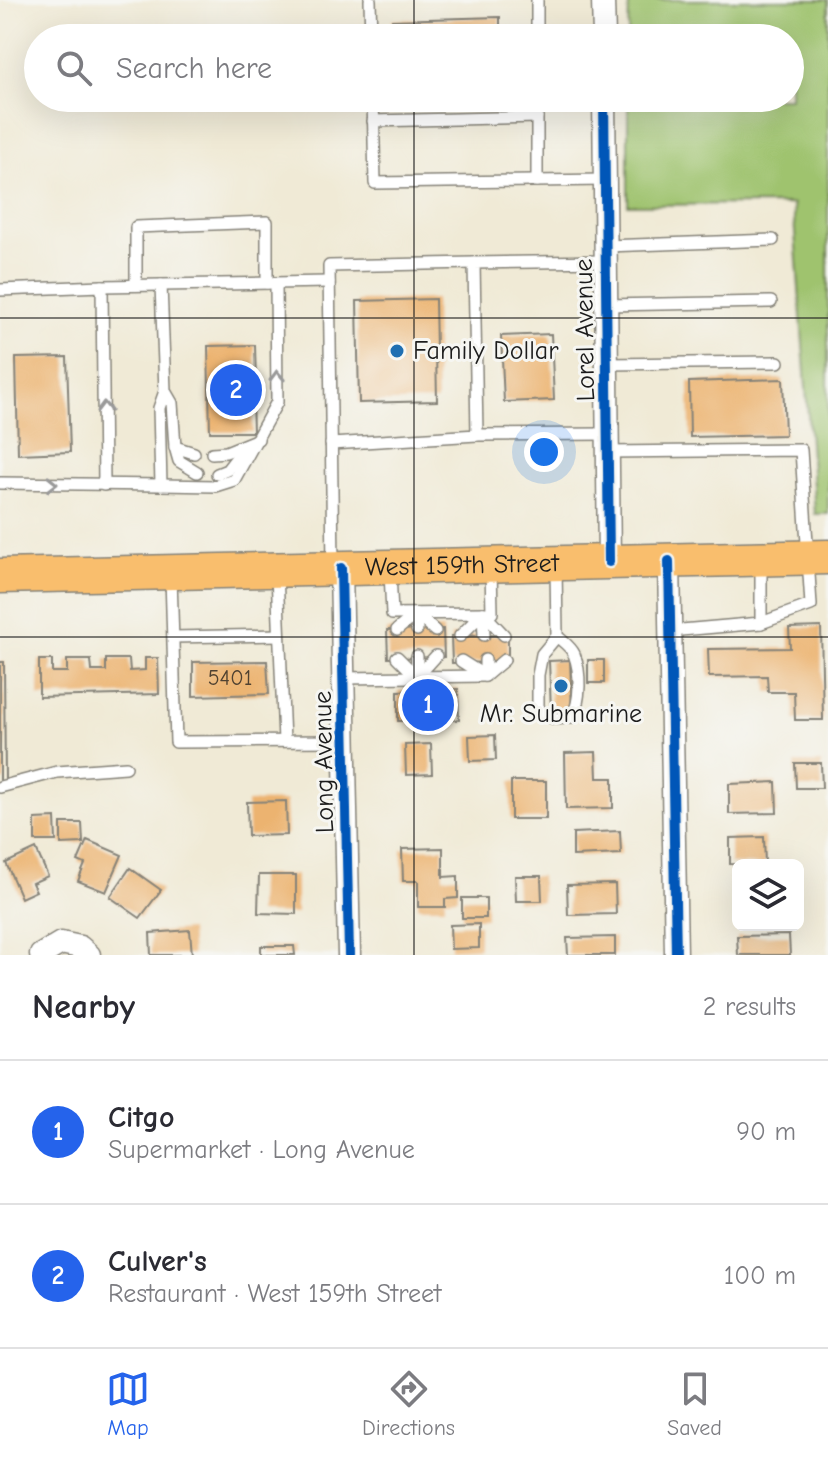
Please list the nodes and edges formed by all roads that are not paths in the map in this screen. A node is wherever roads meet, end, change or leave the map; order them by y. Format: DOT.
graph roads {
  1 [pos="370,0"];
  2 [pos="537,0"];
  3 [pos="603,0"];
  4 [pos="371,24"];
  5 [pos="537,24"];
  6 [pos="604,24"];
  7 [pos="373,112"];
  8 [pos="537,112"];
  9 [pos="604,112"];
  10 [pos="537,117"];
  11 [pos="373,121"];
  12 [pos="605,180"];
  13 [pos="537,181"];
  14 [pos="773,240"];
  15 [pos="606,253"];
  16 [pos="474,263"];
  17 [pos="329,282"];
  18 [pos="271,283"];
  19 [pos="136,285"];
  20 [pos="161,285"];
  21 [pos="102,286"];
  22 [pos="0,290"];
  23 [pos="771,302"];
  24 [pos="606,305"];
  25 [pos="778,362"];
  26 [pos="607,364"];
  27 [pos="165,391"];
  28 [pos="477,435"];
  29 [pos="253,441"];
  30 [pos="608,443"];
  31 [pos="331,444"];
  32 [pos="175,447"];
  33 [pos="194,453"];
  34 [pos="212,453"];
  35 [pos="197,472"];
  36 [pos="217,474"];
  37 [pos="0,483"];
  38 [pos="104,485"];
  39 [pos="161,485"];
  40 [pos="819,557"];
  41 [pos="761,558"];
  42 [pos="669,561"];
  43 [pos="609,562"];
  44 [pos="555,563"];
  45 [pos="491,565"];
  46 [pos="390,567"];
  47 [pos="337,568"];
  48 [pos="277,570"];
  49 [pos="171,572"];
  50 [pos="0,576"];
  51 [pos="483,613"];
  52 [pos="416,614"];
  53 [pos="761,623"];
  54 [pos="397,630"];
  55 [pos="417,630"];
  56 [pos="435,631"];
  57 [pos="670,631"];
  58 [pos="279,635"];
  59 [pos="484,635"];
  60 [pos="504,635"];
  61 [pos="460,636"];
  62 [pos="557,636"];
  63 [pos="173,637"];
  64 [pos="417,656"];
  65 [pos="436,656"];
  66 [pos="397,657"];
  67 [pos="485,660"];
  68 [pos="504,660"];
  69 [pos="461,661"];
  70 [pos="485,676"];
  71 [pos="417,677"];
  72 [pos="344,678"];
  73 [pos="284,741"];
  74 [pos="345,741"];
  75 [pos="126,767"];
  76 [pos="0,787"];
  77 [pos="41,955"];
  78 [pos="89,955"];
  79 [pos="349,955"];
  80 [pos="676,955"];
  1 -- 4 [label="lane"];
  2 -- 5 [label="lane"];
  3 -- 6 [label="street"];
  7 -- 11 [label="lane"];
  8 -- 10 [label="lane"];
  9 -- 12 [label="street, Lorel Avenue"];
  10 -- 11 [label="lane"];
  10 -- 13 [label="lane"];
  11 -- 13 [label="lane"];
  12 -- 13 [label="lane"];
  12 -- 15 [label="street, Lorel Avenue"];
  14 -- 15 [label="lane"];
  15 -- 16 [label="lane"];
  15 -- 24 [label="street, Lorel Avenue"];
  16 -- 17 [label="lane"];
  16 -- 28 [label="lane"];
  17 -- 18 [label="lane"];
  17 -- 31 [label="lane"];
  18 -- 19 [label="lane"];
  18 -- 20 [label="lane"];
  29 -- 18 [label="lane, one-way"];
  19 -- 20 [label="lane"];
  19 -- 21 [label="lane"];
  20 -- 27 [label="lane"];
  21 -- 22 [label="lane"];
  38 -- 21 [label="lane, one-way"];
  23 -- 24 [label="lane"];
  24 -- 26 [label="street, Lorel Avenue"];
  25 -- 26 [label="lane"];
  26 -- 30 [label="street, Lorel Avenue"];
  27 -- 32 [label="lane"];
  27 -- 39 [label="lane"];
  28 -- 30 [label="lane"];
  28 -- 31 [label="lane"];
  29 -- 34 [label="lane"];
  29 -- 36 [label="lane"];
  29 -- 39 [label="lane"];
  30 -- 40 [label="lane"];
  30 -- 43 [label="street, Lorel Avenue"];
  31 -- 47 [label="lane"];
  32 -- 33 [label="lane"];
  32 -- 35 [label="lane"];
  37 -- 38 [label="lane, one-way"];
  38 -- 39 [label="lane"];
  40 -- 41 [label="main road, West 159th Street"];
  40 -- 53 [label="lane"];
  41 -- 42 [label="main road, West 159th Street"];
  41 -- 53 [label="lane"];
  42 -- 43 [label="main road, West 159th Street"];
  42 -- 57 [label="street"];
  43 -- 44 [label="main road, West 159th Street"];
  44 -- 45 [label="main road, West 159th Street"];
  44 -- 62 [label="lane"];
  45 -- 46 [label="main road, West 159th Street"];
  45 -- 51 [label="lane"];
  46 -- 47 [label="main road, West 159th Street"];
  46 -- 52 [label="lane"];
  47 -- 48 [label="main road, West 159th Street"];
  47 -- 72 [label="street, Long Avenue"];
  48 -- 49 [label="main road, West 159th Street"];
  48 -- 58 [label="lane"];
  49 -- 50 [label="main road, West 159th Street"];
  49 -- 63 [label="lane"];
  51 -- 52 [label="lane"];
  51 -- 59 [label="lane"];
  51 -- 60 [label="lane"];
  51 -- 61 [label="lane"];
  52 -- 54 [label="lane"];
  52 -- 55 [label="lane"];
  52 -- 56 [label="lane"];
  53 -- 57 [label="lane"];
  57 -- 80 [label="street"];
  58 -- 63 [label="lane"];
  58 -- 73 [label="lane"];
  62 -- 62 [label="lane"];
  63 -- 73 [label="lane"];
  64 -- 71 [label="lane"];
  65 -- 71 [label="lane"];
  66 -- 71 [label="lane"];
  67 -- 70 [label="lane"];
  68 -- 70 [label="lane"];
  69 -- 70 [label="lane"];
  70 -- 71 [label="lane"];
  71 -- 72 [label="lane"];
  72 -- 74 [label="street, Long Avenue"];
  73 -- 74 [label="lane"];
  74 -- 79 [label="street, Long Avenue"];
  75 -- 76 [label="lane"];
  77 -- 78 [label="street"];
}
